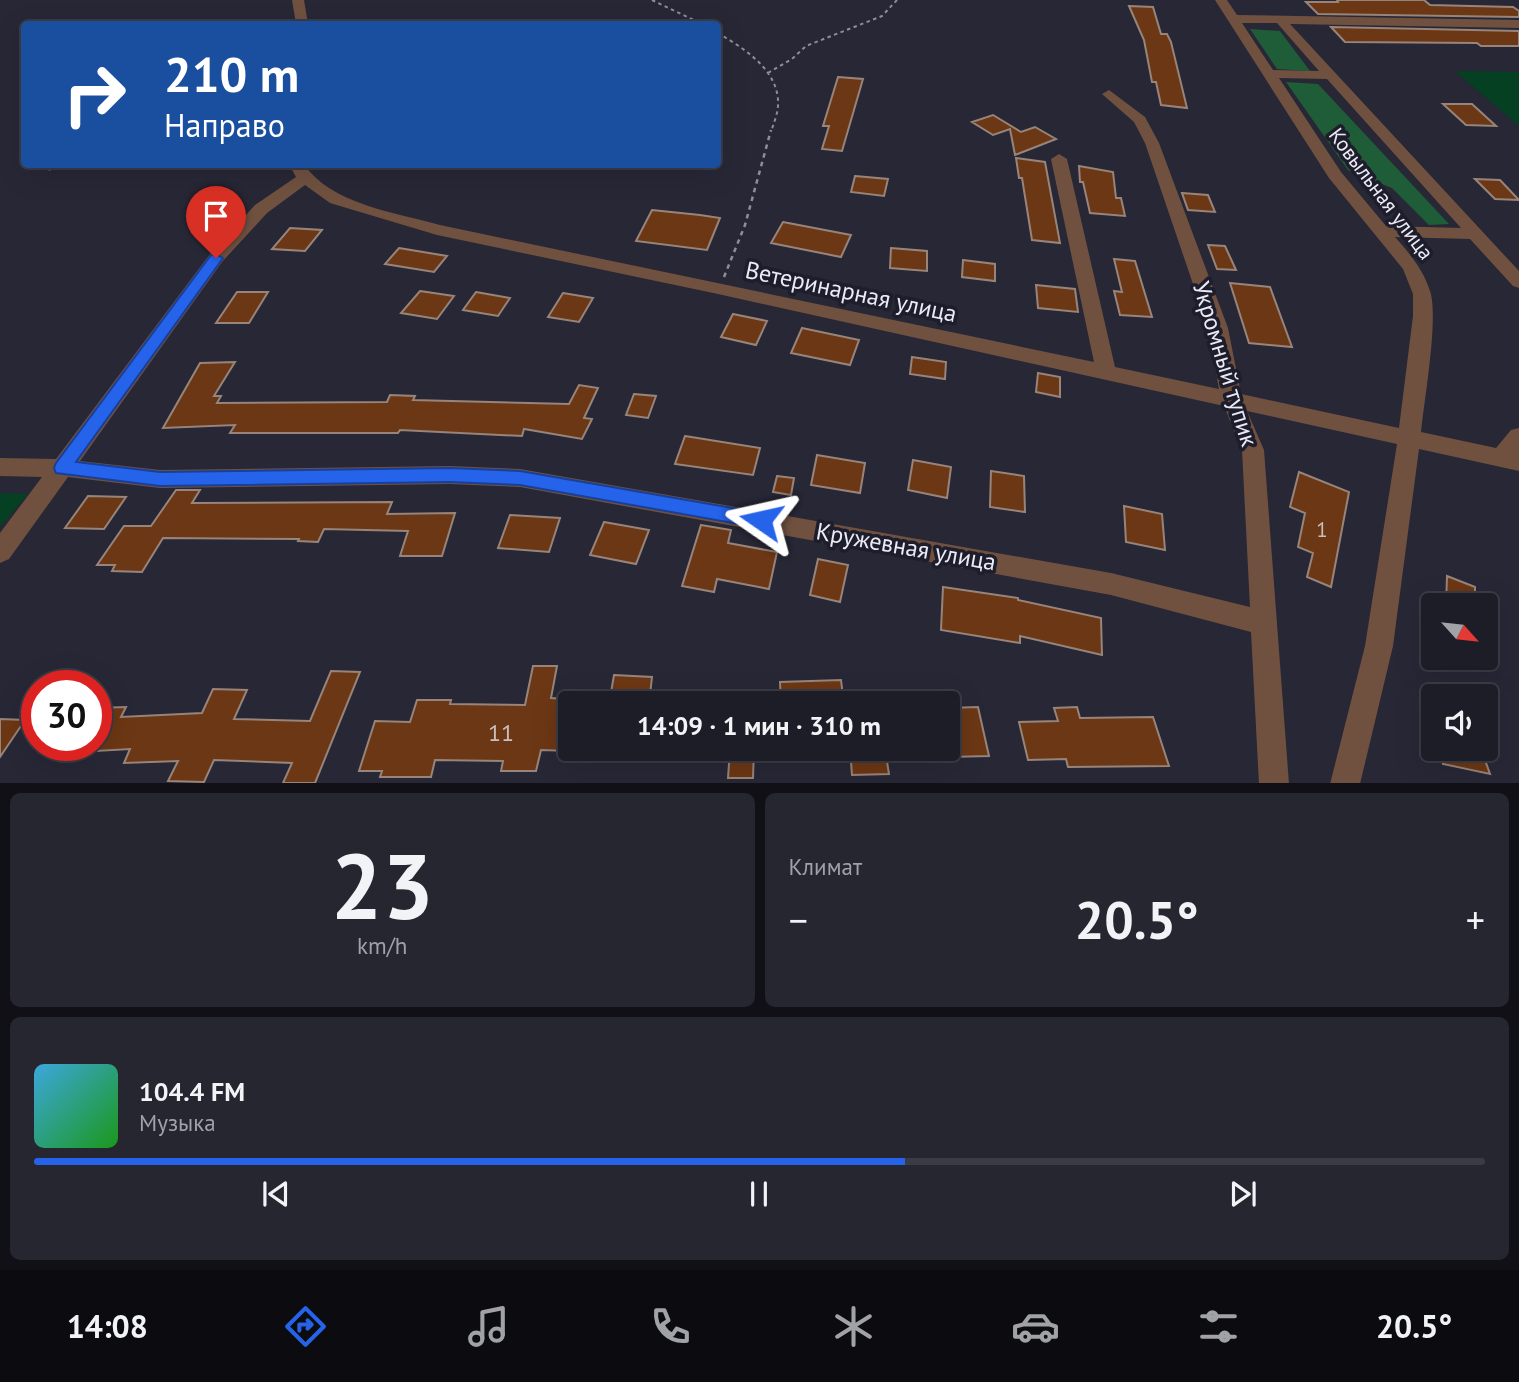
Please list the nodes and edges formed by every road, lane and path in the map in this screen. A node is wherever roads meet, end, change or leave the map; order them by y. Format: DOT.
graph roads {
  1 [pos="298,0"];
  2 [pos="652,0"];
  3 [pos="897,0"];
  4 [pos="1221,0"];
  5 [pos="1235,19"];
  6 [pos="302,21"];
  7 [pos="696,21"];
  8 [pos="1282,22"];
  9 [pos="1519,24"];
  10 [pos="721,35"];
  11 [pos="768,73"];
  12 [pos="1270,74"];
  13 [pos="1332,75"];
  14 [pos="1109,94"];
  15 [pos="1059,159"];
  16 [pos="301,171"];
  17 [pos="1382,231"];
  18 [pos="1476,234"];
  19 [pos="1519,282"];
  20 [pos="718,288"];
  21 [pos="1105,372"];
  22 [pos="1232,400"];
  23 [pos="1519,436"];
  24 [pos="1409,439"];
  25 [pos="1510,460"];
  26 [pos="0,467"];
  27 [pos="62,468"];
  28 [pos="0,552"];
  29 [pos="1264,623"];
  30 [pos="1273,783"];
  31 [pos="1345,783"];
  1 -- 6 [label="street"];
  2 -- 7 [label="path"];
  3 -- 11 [label="path"];
  4 -- 5 [label="street, Ковыльная улица"];
  5 -- 8 [label="street"];
  5 -- 12 [label="street, Ковыльная улица"];
  8 -- 9 [label="street"];
  8 -- 13 [label="street"];
  10 -- 11 [label="path"];
  11 -- 20 [label="path"];
  12 -- 13 [label="street"];
  12 -- 17 [label="street, Ковыльная улица"];
  13 -- 18 [label="street"];
  14 -- 22 [label="street, Укромный тупик"];
  15 -- 21 [label="street"];
  16 -- 20 [label="street, Ветеринарная улица"];
  16 -- 27 [label="street"];
  17 -- 18 [label="street"];
  17 -- 24 [label="street, Ковыльная улица"];
  18 -- 19 [label="street"];
  20 -- 21 [label="street, Ветеринарная улица"];
  21 -- 22 [label="street, Ветеринарная улица"];
  22 -- 24 [label="street, Ветеринарная улица"];
  22 -- 29 [label="street, Укромный тупик"];
  23 -- 25 [label="street"];
  24 -- 25 [label="street, Ветеринарная улица"];
  24 -- 31 [label="street, Ковыльная улица"];
  26 -- 27 [label="street, Кружевная улица"];
  27 -- 28 [label="street"];
  27 -- 29 [label="street, Кружевная улица"];
  29 -- 30 [label="street, Укромный тупик"];
}
